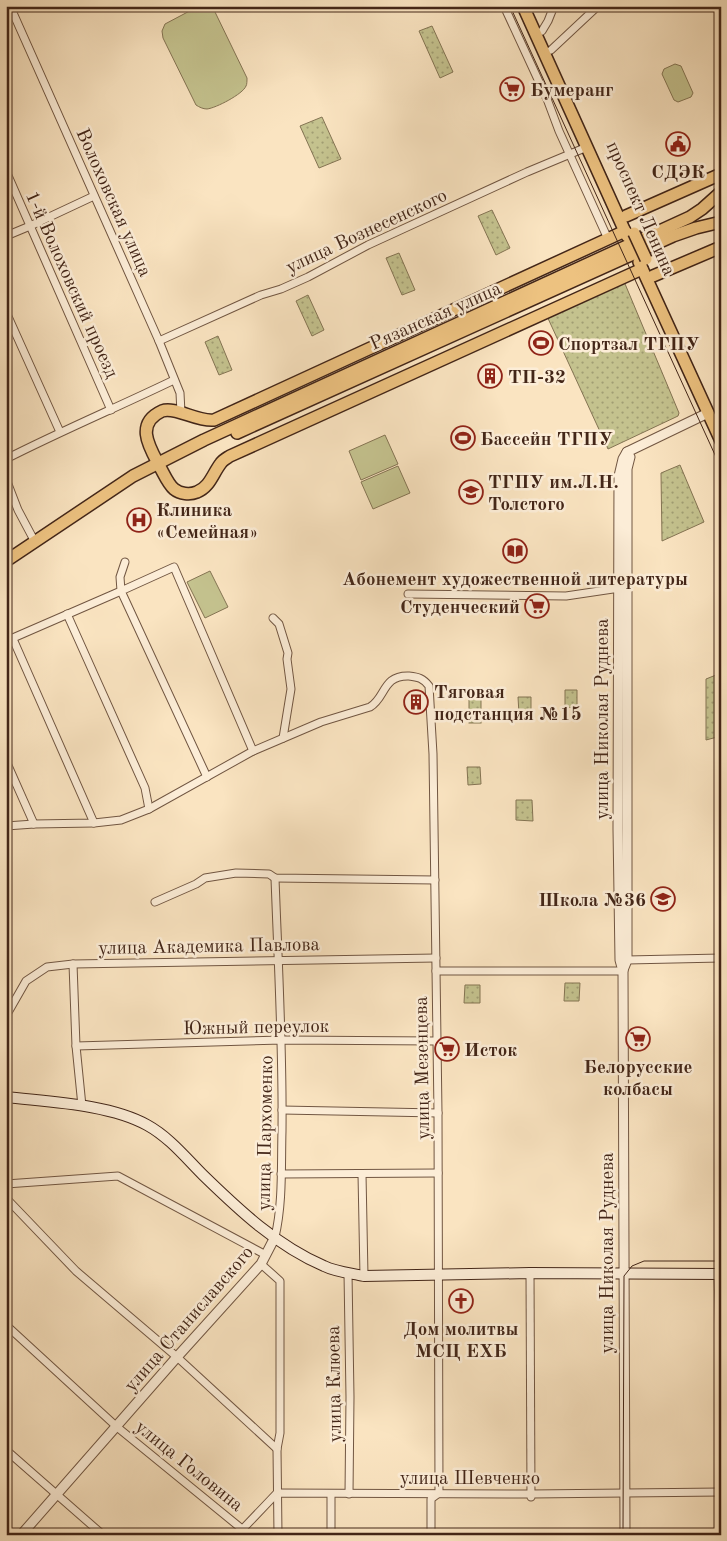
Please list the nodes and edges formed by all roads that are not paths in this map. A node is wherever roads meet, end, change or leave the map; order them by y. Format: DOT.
graph roads {
  1 [pos="10,6"];
  2 [pos="504,6"];
  3 [pos="523,6"];
  4 [pos="531,6"];
  5 [pos="554,6"];
  6 [pos="598,6"];
  7 [pos="542,31"];
  8 [pos="548,52"];
  9 [pos="587,147"];
  10 [pos="570,155"];
  11 [pos="6,171"];
  12 [pos="721,174"];
  13 [pos="721,192"];
  14 [pos="94,196"];
  15 [pos="626,216"];
  16 [pos="721,222"];
  17 [pos="30,226"];
  18 [pos="629,233"];
  19 [pos="6,236"];
  20 [pos="608,239"];
  21 [pos="721,247"];
  22 [pos="642,264"];
  23 [pos="653,276"];
  24 [pos="6,312"];
  25 [pos="159,341"];
  26 [pos="174,380"];
  27 [pos="111,410"];
  28 [pos="711,412"];
  29 [pos="181,413"];
  30 [pos="214,420"];
  31 [pos="242,422"];
  32 [pos="721,425"];
  33 [pos="60,432"];
  34 [pos="721,441"];
  35 [pos="6,459"];
  36 [pos="158,463"];
  37 [pos="6,479"];
  38 [pos="35,542"];
  39 [pos="6,561"];
  40 [pos="125,562"];
  41 [pos="623,589"];
  42 [pos="121,591"];
  43 [pos="408,594"];
  44 [pos="67,614"];
  45 [pos="272,618"];
  46 [pos="10,640"];
  47 [pos="284,738"];
  48 [pos="253,751"];
  49 [pos="6,761"];
  50 [pos="207,777"];
  51 [pos="149,809"];
  52 [pos="94,822"];
  53 [pos="34,824"];
  54 [pos="6,826"];
  55 [pos="275,878"];
  56 [pos="435,880"];
  57 [pos="155,902"];
  58 [pos="436,958"];
  59 [pos="721,958"];
  60 [pos="278,960"];
  61 [pos="627,960"];
  62 [pos="73,964"];
  63 [pos="436,971"];
  64 [pos="623,971"];
  65 [pos="6,1016"];
  66 [pos="282,1040"];
  67 [pos="436,1041"];
  68 [pos="76,1046"];
  69 [pos="6,1096"];
  70 [pos="82,1106"];
  71 [pos="282,1110"];
  72 [pos="438,1113"];
  73 [pos="438,1173"];
  74 [pos="281,1174"];
  75 [pos="362,1174"];
  76 [pos="6,1184"];
  77 [pos="6,1198"];
  78 [pos="275,1237"];
  79 [pos="266,1255"];
  80 [pos="261,1264"];
  81 [pos="348,1273"];
  82 [pos="530,1273"];
  83 [pos="625,1273"];
  84 [pos="720,1274"];
  85 [pos="438,1275"];
  86 [pos="364,1276"];
  87 [pos="6,1325"];
  88 [pos="177,1357"];
  89 [pos="721,1375"];
  90 [pos="116,1427"];
  91 [pos="277,1449"];
  92 [pos="6,1450"];
  93 [pos="721,1492"];
  94 [pos="277,1493"];
  95 [pos="439,1493"];
  96 [pos="624,1493"];
  97 [pos="58,1494"];
  98 [pos="331,1494"];
  99 [pos="350,1494"];
  100 [pos="531,1495"];
  101 [pos="242,1528"];
  102 [pos="21,1535"];
  103 [pos="103,1535"];
  104 [pos="237,1535"];
  105 [pos="278,1535"];
  106 [pos="331,1535"];
  107 [pos="431,1535"];
  108 [pos="625,1535"];
  1 -- 14 [label="street, Волоховская улица"];
  2 -- 10 [label="street"];
  3 -- 8 [label="main road, проспект Ленина"];
  4 -- 7 [label="main road, проспект Ленина"];
  5 -- 7 [label="street"];
  6 -- 8 [label="street"];
  7 -- 8 [label="main road, проспект Ленина"];
  8 -- 9 [label="main road, проспект Ленина"];
  8 -- 15 [label="main road, проспект Ленина"];
  9 -- 10 [label="street, улица Вознесенского"];
  9 -- 18 [label="main road, проспект Ленина"];
  10 -- 20 [label="street"];
  10 -- 25 [label="street, улица Вознесенского"];
  11 -- 17 [label="street, 1-й Волоховский проезд"];
  12 -- 15 [label="main road"];
  13 -- 31 [label="main road, Рязанская улица"];
  14 -- 17 [label="street"];
  14 -- 25 [label="street, Волоховская улица"];
  15 -- 18 [label="main road, проспект Ленина"];
  16 -- 36 [label="main road, Рязанская улица"];
  17 -- 19 [label="street"];
  17 -- 27 [label="street, 1-й Волоховский проезд"];
  18 -- 20 [label="main road"];
  18 -- 22 [label="main road, проспект Ленина, bridge"];
  20 -- 30 [label="main road"];
  21 -- 23 [label="main road"];
  22 -- 23 [label="main road, проспект Ленина"];
  22 -- 28 [label="main road, проспект Ленина"];
  22 -- 36 [label="main road"];
  23 -- 28 [label="main road, проспект Ленина"];
  24 -- 33 [label="street"];
  25 -- 26 [label="street, Волоховская улица"];
  26 -- 27 [label="street"];
  26 -- 29 [label="street, Волоховская улица"];
  27 -- 33 [label="street"];
  28 -- 32 [label="main road, проспект Ленина"];
  28 -- 34 [label="main road, проспект Ленина"];
  28 -- 41 [label="street, улица Николая Руднева"];
  29 -- 30 [label="main road"];
  29 -- 36 [label="main road"];
  30 -- 31 [label="main road"];
  31 -- 36 [label="main road, Рязанская улица"];
  33 -- 35 [label="street"];
  36 -- 38 [label="main road, Рязанская улица"];
  37 -- 38 [label="street"];
  38 -- 39 [label="main road, Рязанская улица"];
  40 -- 42 [label="street"];
  41 -- 43 [label="street"];
  41 -- 61 [label="street, улица Николая Руднева"];
  41 -- 64 [label="street, улица Николая Руднева"];
  42 -- 44 [label="street"];
  42 -- 48 [label="street"];
  42 -- 50 [label="street"];
  44 -- 46 [label="street"];
  44 -- 51 [label="street"];
  45 -- 47 [label="street"];
  46 -- 52 [label="street"];
  47 -- 48 [label="street"];
  47 -- 56 [label="street, улица Мезенцева"];
  48 -- 50 [label="street"];
  49 -- 53 [label="street"];
  50 -- 51 [label="street"];
  51 -- 52 [label="street"];
  52 -- 53 [label="street"];
  53 -- 54 [label="street"];
  55 -- 56 [label="street"];
  55 -- 57 [label="street"];
  55 -- 60 [label="street, улица Пархоменко"];
  56 -- 58 [label="street, улица Мезенцева"];
  58 -- 60 [label="street, улица Академика Павлова"];
  58 -- 63 [label="street, улица Мезенцева"];
  59 -- 61 [label="street"];
  60 -- 62 [label="street, улица Академика Павлова"];
  60 -- 66 [label="street, улица Пархоменко"];
  61 -- 64 [label="street, улица Николая Руднева"];
  62 -- 65 [label="street, улица Академика Павлова"];
  62 -- 68 [label="street"];
  63 -- 64 [label="street"];
  63 -- 67 [label="street, улица Мезенцева"];
  64 -- 83 [label="street, улица Николая Руднева"];
  66 -- 67 [label="street, Южный переулок"];
  66 -- 68 [label="street, Южный переулок"];
  66 -- 71 [label="street, улица Пархоменко"];
  67 -- 72 [label="street, улица Мезенцева"];
  68 -- 70 [label="street"];
  69 -- 70 [label="main road"];
  70 -- 78 [label="main road"];
  71 -- 72 [label="street"];
  71 -- 74 [label="street, улица Пархоменко"];
  72 -- 73 [label="street, улица Мезенцева"];
  73 -- 75 [label="street"];
  73 -- 85 [label="street, улица Мезенцева"];
  74 -- 75 [label="street"];
  74 -- 78 [label="street, улица Пархоменко"];
  75 -- 86 [label="street"];
  76 -- 79 [label="street"];
  77 -- 88 [label="street"];
  78 -- 79 [label="street, улица Станиславского"];
  78 -- 81 [label="main road, улица Станиславского"];
  79 -- 80 [label="street, улица Станиславского"];
  80 -- 88 [label="street, улица Станиславского"];
  80 -- 91 [label="street"];
  81 -- 86 [label="main road, улица Станиславского"];
  81 -- 99 [label="street, улица Клюева"];
  82 -- 83 [label="main road, улица Станиславского"];
  82 -- 85 [label="main road, улица Станиславского"];
  82 -- 100 [label="street"];
  83 -- 84 [label="main road, улица Станиславского"];
  83 -- 96 [label="street, улица Николая Руднева"];
  84 -- 89 [label="street"];
  85 -- 86 [label="main road, улица Станиславского"];
  85 -- 95 [label="street, улица Мезенцева"];
  87 -- 90 [label="street, улица Головина"];
  88 -- 90 [label="street, улица Станиславского"];
  88 -- 91 [label="street"];
  90 -- 97 [label="street, улица Станиславского"];
  90 -- 101 [label="street, улица Головина"];
  91 -- 94 [label="street"];
  92 -- 97 [label="street"];
  93 -- 96 [label="street, улица Шевченко"];
  94 -- 98 [label="street, улица Шевченко"];
  94 -- 101 [label="street"];
  94 -- 105 [label="street"];
  95 -- 99 [label="street, улица Шевченко"];
  95 -- 100 [label="street, улица Шевченко"];
  95 -- 107 [label="street"];
  96 -- 100 [label="street, улица Шевченко"];
  96 -- 108 [label="street, улица Николая Руднева"];
  97 -- 102 [label="street, улица Станиславского"];
  97 -- 103 [label="street"];
  98 -- 99 [label="street, улица Шевченко"];
  98 -- 106 [label="street"];
  101 -- 104 [label="street"];
}
